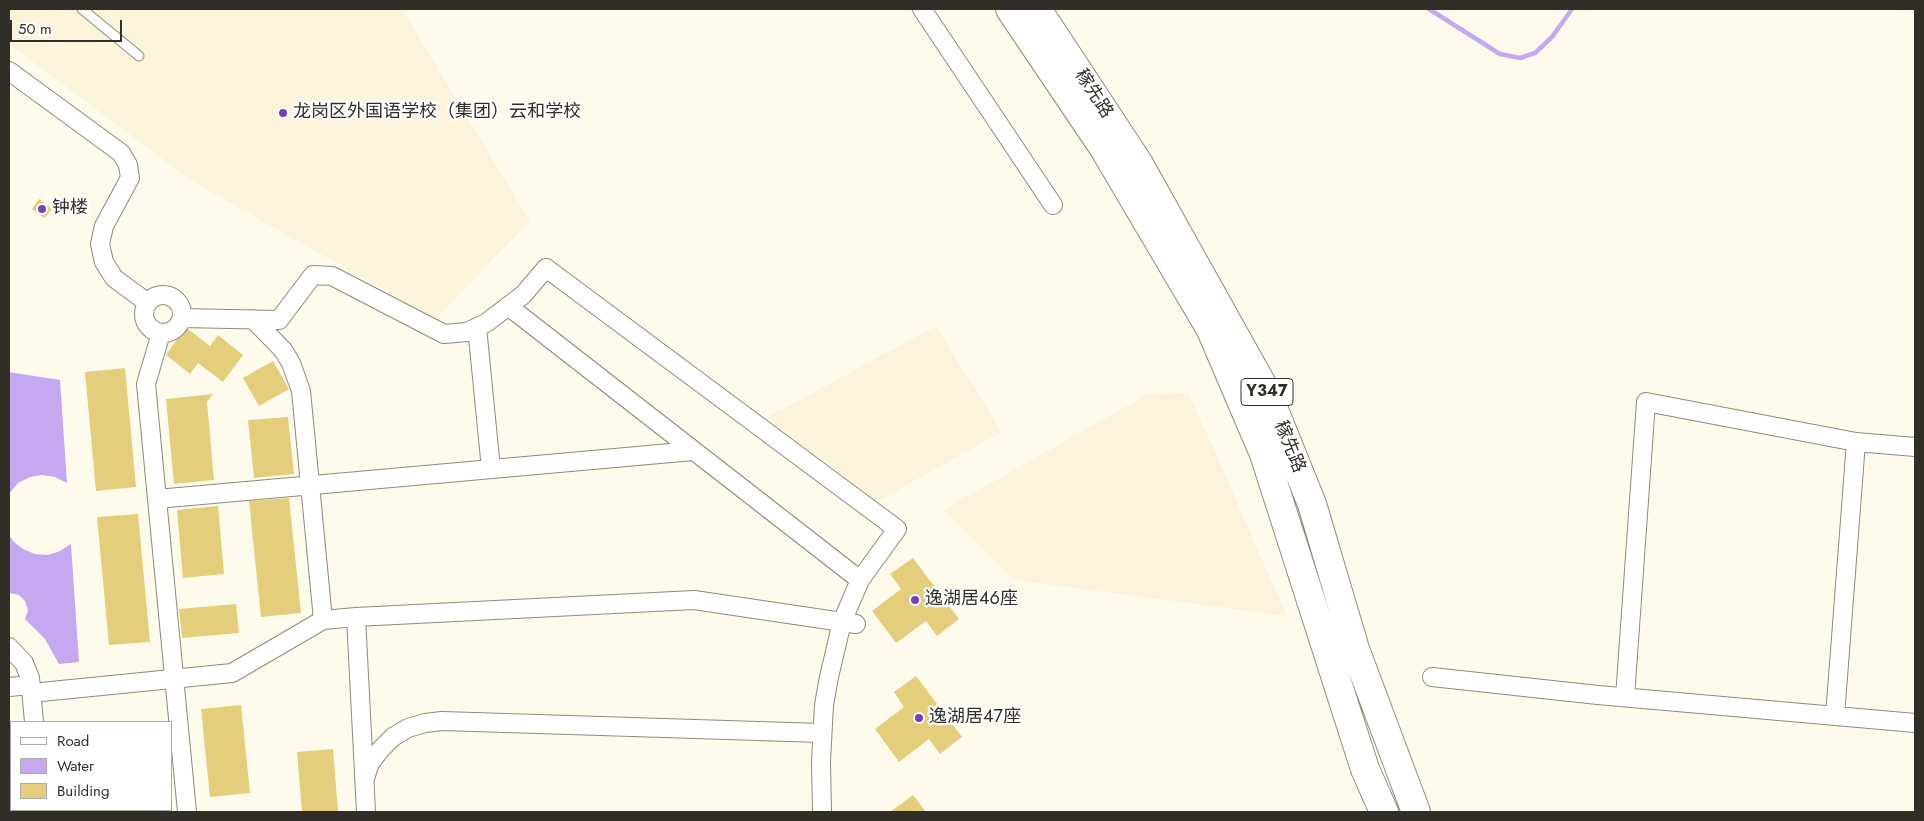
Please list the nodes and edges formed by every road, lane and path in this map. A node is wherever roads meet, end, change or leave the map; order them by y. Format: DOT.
graph roads {
  1 [pos="82,9"];
  2 [pos="922,9"];
  3 [pos="1010,9"];
  4 [pos="1037,9"];
  5 [pos="139,56"];
  6 [pos="9,71"];
  7 [pos="1053,205"];
  8 [pos="148,303"];
  9 [pos="508,306"];
  10 [pos="182,318"];
  11 [pos="253,319"];
  12 [pos="477,327"];
  13 [pos="161,333"];
  14 [pos="1856,442"];
  15 [pos="1915,447"];
  16 [pos="694,451"];
  17 [pos="491,469"];
  18 [pos="311,485"];
  19 [pos="157,499"];
  20 [pos="860,580"];
  21 [pos="356,617"];
  22 [pos="324,620"];
  23 [pos="849,623"];
  24 [pos="9,647"];
  25 [pos="1432,677"];
  26 [pos="173,679"];
  27 [pos="9,687"];
  28 [pos="31,689"];
  29 [pos="1625,697"];
  30 [pos="1835,716"];
  31 [pos="34,721"];
  32 [pos="1915,723"];
  33 [pos="822,733"];
  34 [pos="365,778"];
  35 [pos="187,812"];
  36 [pos="366,812"];
  37 [pos="822,812"];
  38 [pos="1384,812"];
  39 [pos="1416,812"];
  1 -- 5 [label="lane"];
  2 -- 7 [label="street"];
  3 -- 38 [label="main road, 稼先路 / Y347"];
  4 -- 39 [label="main road, 稼先路 / Y347"];
  6 -- 8 [label="street"];
  8 -- 10 [label="street"];
  8 -- 13 [label="street"];
  9 -- 12 [label="street"];
  9 -- 16 [label="street"];
  9 -- 20 [label="street"];
  10 -- 11 [label="street"];
  10 -- 13 [label="street"];
  11 -- 12 [label="street"];
  11 -- 18 [label="street"];
  12 -- 17 [label="street"];
  13 -- 19 [label="street"];
  14 -- 15 [label="street"];
  14 -- 29 [label="street"];
  14 -- 30 [label="street"];
  16 -- 17 [label="street"];
  16 -- 20 [label="street"];
  17 -- 18 [label="street"];
  18 -- 19 [label="street"];
  18 -- 22 [label="street"];
  19 -- 26 [label="street"];
  20 -- 23 [label="street"];
  21 -- 22 [label="street"];
  21 -- 23 [label="street"];
  21 -- 34 [label="street"];
  22 -- 26 [label="street"];
  23 -- 33 [label="street"];
  24 -- 28 [label="street"];
  25 -- 29 [label="street"];
  26 -- 28 [label="street"];
  26 -- 35 [label="street"];
  27 -- 28 [label="street"];
  28 -- 31 [label="street"];
  29 -- 30 [label="street"];
  30 -- 32 [label="street"];
  33 -- 34 [label="street"];
  33 -- 37 [label="street"];
  34 -- 36 [label="street"];
}
